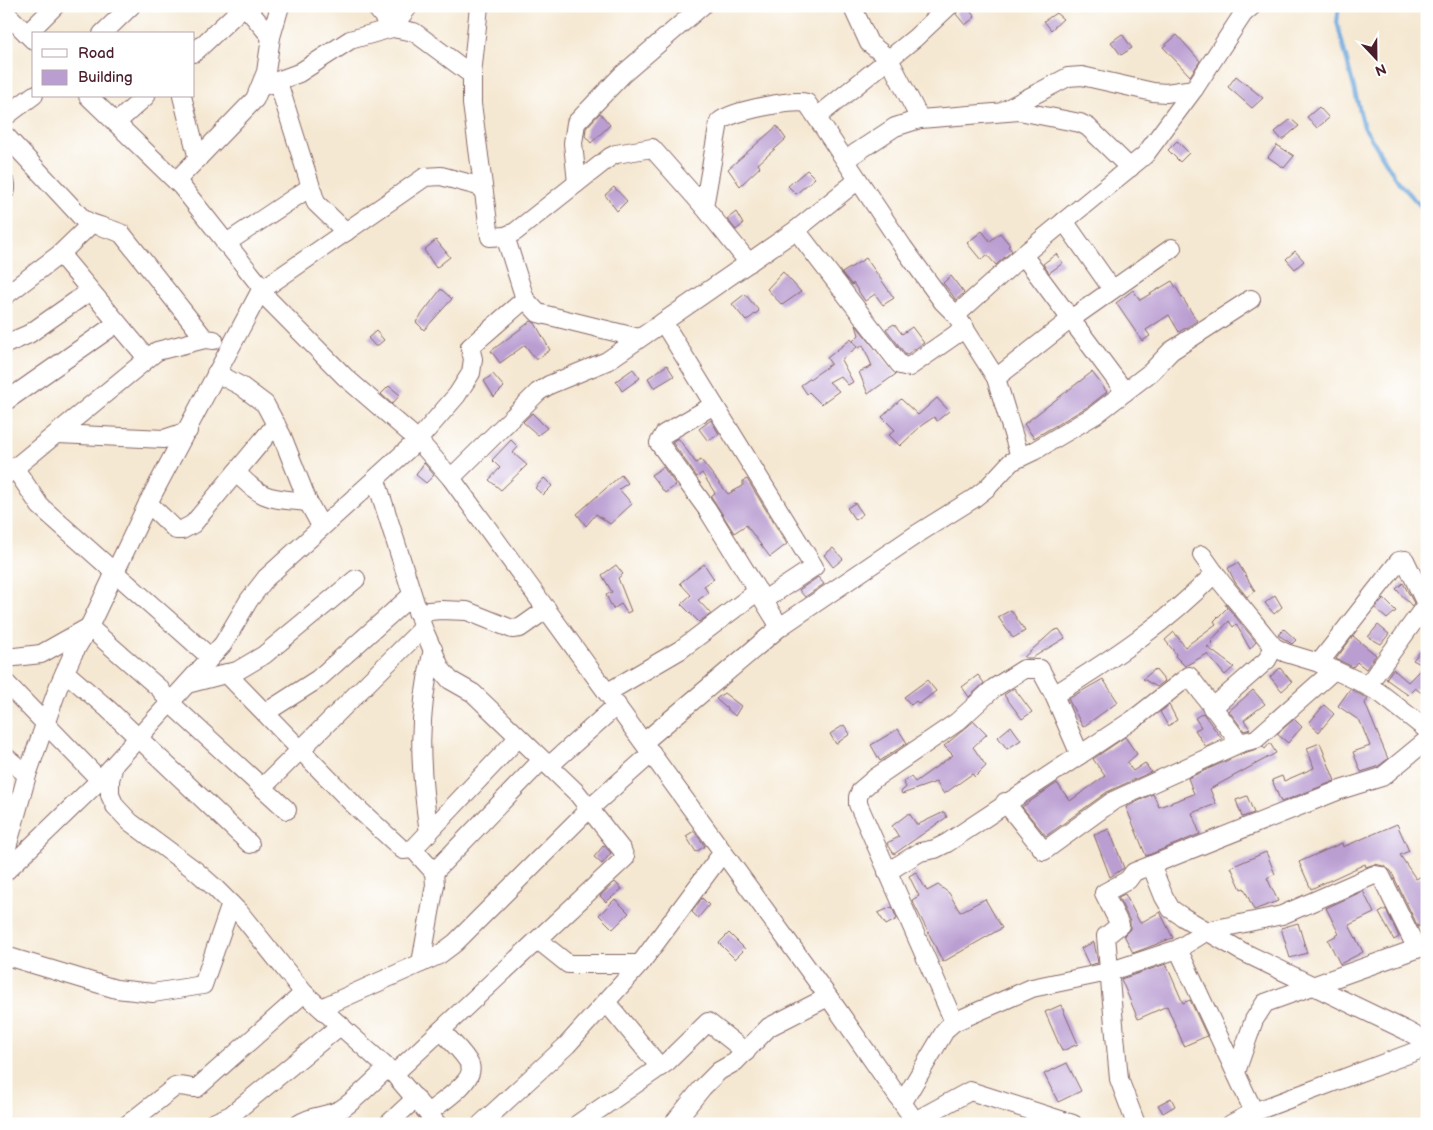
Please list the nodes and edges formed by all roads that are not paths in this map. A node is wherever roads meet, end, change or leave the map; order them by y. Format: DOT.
graph roads {
  1 [pos="55,6"];
  2 [pos="131,6"];
  3 [pos="245,6"];
  4 [pos="280,6"];
  5 [pos="375,6"];
  6 [pos="409,6"];
  7 [pos="479,6"];
  8 [pos="702,6"];
  9 [pos="852,6"];
  10 [pos="949,6"];
  11 [pos="1252,6"];
  12 [pos="6,13"];
  13 [pos="392,28"];
  14 [pos="35,32"];
  15 [pos="104,32"];
  16 [pos="271,37"];
  17 [pos="30,38"];
  18 [pos="195,52"];
  19 [pos="889,59"];
  20 [pos="472,75"];
  21 [pos="270,85"];
  22 [pos="1194,89"];
  23 [pos="32,96"];
  24 [pos="90,98"];
  25 [pos="144,98"];
  26 [pos="183,98"];
  27 [pos="1002,111"];
  28 [pos="6,116"];
  29 [pos="817,117"];
  30 [pos="920,119"];
  31 [pos="116,123"];
  32 [pos="6,136"];
  33 [pos="198,159"];
  34 [pos="845,160"];
  35 [pos="1130,168"];
  36 [pos="858,180"];
  37 [pos="176,181"];
  38 [pos="577,183"];
  39 [pos="6,184"];
  40 [pos="482,187"];
  41 [pos="310,188"];
  42 [pos="6,190"];
  43 [pos="704,206"];
  44 [pos="1064,221"];
  45 [pos="91,224"];
  46 [pos="796,230"];
  47 [pos="346,232"];
  48 [pos="505,236"];
  49 [pos="225,244"];
  50 [pos="1172,248"];
  51 [pos="60,254"];
  52 [pos="1022,255"];
  53 [pos="749,262"];
  54 [pos="261,290"];
  55 [pos="1112,290"];
  56 [pos="90,291"];
  57 [pos="6,296"];
  58 [pos="525,298"];
  59 [pos="1250,299"];
  60 [pos="1071,319"];
  61 [pos="961,321"];
  62 [pos="663,322"];
  63 [pos="116,324"];
  64 [pos="639,338"];
  65 [pos="205,339"];
  66 [pos="232,342"];
  67 [pos="6,344"];
  68 [pos="147,358"];
  69 [pos="216,373"];
  70 [pos="996,378"];
  71 [pos="1125,392"];
  72 [pos="6,401"];
  73 [pos="714,405"];
  74 [pos="276,424"];
  75 [pos="188,431"];
  76 [pos="58,434"];
  77 [pos="418,440"];
  78 [pos="1020,457"];
  79 [pos="10,471"];
  80 [pos="236,472"];
  81 [pos="451,478"];
  82 [pos="376,480"];
  83 [pos="308,502"];
  84 [pos="148,503"];
  85 [pos="321,526"];
  86 [pos="1202,555"];
  87 [pos="1215,573"];
  88 [pos="114,574"];
  89 [pos="356,579"];
  90 [pos="412,595"];
  91 [pos="761,595"];
  92 [pos="547,609"];
  93 [pos="420,620"];
  94 [pos="89,627"];
  95 [pos="780,627"];
  96 [pos="1274,647"];
  97 [pos="433,649"];
  98 [pos="210,657"];
  99 [pos="6,658"];
  100 [pos="1327,666"];
  101 [pos="65,672"];
  102 [pos="226,673"];
  103 [pos="6,683"];
  104 [pos="187,684"];
  105 [pos="1367,686"];
  106 [pos="1054,695"];
  107 [pos="612,699"];
  108 [pos="170,703"];
  109 [pos="1212,708"];
  110 [pos="265,713"];
  111 [pos="46,724"];
  112 [pos="1427,730"];
  113 [pos="138,738"];
  114 [pos="518,738"];
  115 [pos="1427,740"];
  116 [pos="1240,743"];
  117 [pos="648,747"];
  118 [pos="300,751"];
  119 [pos="1080,755"];
  120 [pos="6,757"];
  121 [pos="546,763"];
  122 [pos="114,764"];
  123 [pos="27,775"];
  124 [pos="100,780"];
  125 [pos="262,788"];
  126 [pos="1005,802"];
  127 [pos="588,809"];
  128 [pos="287,810"];
  129 [pos="429,833"];
  130 [pos="250,844"];
  131 [pos="413,849"];
  132 [pos="6,851"];
  133 [pos="723,852"];
  134 [pos="1151,865"];
  135 [pos="6,871"];
  136 [pos="434,872"];
  137 [pos="887,872"];
  138 [pos="231,904"];
  139 [pos="1207,931"];
  140 [pos="538,940"];
  141 [pos="1422,947"];
  142 [pos="1178,948"];
  143 [pos="6,956"];
  144 [pos="421,964"];
  145 [pos="640,964"];
  146 [pos="1108,972"];
  147 [pos="1314,985"];
  148 [pos="304,994"];
  149 [pos="830,1000"];
  150 [pos="606,1002"];
  151 [pos="321,1008"];
  152 [pos="954,1022"];
  153 [pos="341,1025"];
  154 [pos="442,1031"];
  155 [pos="1426,1047"];
  156 [pos="746,1052"];
  157 [pos="660,1067"];
  158 [pos="391,1071"];
  159 [pos="1236,1072"];
  160 [pos="416,1098"];
  161 [pos="903,1102"];
  162 [pos="1262,1115"];
  163 [pos="433,1118"];
  164 [pos="916,1122"];
  165 [pos="128,1124"];
  166 [pos="211,1124"];
  167 [pos="299,1124"];
  168 [pos="388,1124"];
  169 [pos="481,1124"];
  170 [pos="578,1124"];
  171 [pos="673,1124"];
  172 [pos="1073,1124"];
  173 [pos="1136,1124"];
  174 [pos="1231,1124"];
  1 -- 14 [label="street"];
  2 -- 15 [label="street"];
  3 -- 16 [label="street"];
  3 -- 18 [label="street"];
  4 -- 16 [label="street"];
  5 -- 13 [label="street"];
  6 -- 13 [label="street"];
  7 -- 20 [label="street"];
  8 -- 38 [label="street"];
  9 -- 19 [label="street"];
  10 -- 19 [label="street"];
  11 -- 22 [label="street"];
  12 -- 17 [label="street"];
  13 -- 20 [label="street"];
  13 -- 21 [label="street"];
  16 -- 21 [label="street"];
  19 -- 29 [label="street"];
  19 -- 30 [label="street"];
  20 -- 40 [label="street"];
  21 -- 33 [label="street"];
  21 -- 41 [label="street"];
  22 -- 27 [label="street"];
  22 -- 35 [label="street"];
  23 -- 28 [label="street"];
  24 -- 31 [label="street"];
  25 -- 31 [label="street"];
  26 -- 33 [label="street"];
  27 -- 30 [label="street"];
  27 -- 35 [label="street"];
  29 -- 34 [label="street"];
  29 -- 43 [label="street"];
  30 -- 34 [label="street"];
  31 -- 37 [label="street"];
  32 -- 45 [label="street"];
  33 -- 37 [label="street"];
  34 -- 36 [label="street"];
  35 -- 44 [label="street"];
  36 -- 46 [label="street"];
  36 -- 61 [label="street"];
  37 -- 49 [label="street"];
  38 -- 43 [label="street"];
  38 -- 48 [label="street"];
  39 -- 42 [label="street"];
  40 -- 47 [label="street"];
  40 -- 48 [label="street"];
  41 -- 47 [label="street"];
  41 -- 49 [label="street"];
  43 -- 53 [label="street"];
  44 -- 52 [label="street"];
  44 -- 55 [label="street"];
  45 -- 51 [label="street"];
  45 -- 65 [label="street"];
  46 -- 53 [label="street"];
  46 -- 61 [label="street"];
  47 -- 54 [label="street"];
  48 -- 58 [label="street"];
  49 -- 54 [label="street"];
  50 -- 55 [label="street"];
  51 -- 56 [label="street"];
  51 -- 57 [label="street"];
  52 -- 60 [label="street"];
  52 -- 61 [label="street"];
  53 -- 62 [label="street"];
  54 -- 66 [label="street"];
  54 -- 77 [label="street"];
  55 -- 60 [label="street"];
  56 -- 63 [label="street"];
  56 -- 67 [label="street"];
  58 -- 64 [label="street"];
  58 -- 77 [label="street"];
  59 -- 71 [label="street"];
  60 -- 70 [label="street"];
  60 -- 71 [label="street"];
  61 -- 70 [label="street"];
  62 -- 64 [label="street"];
  62 -- 73 [label="street"];
  63 -- 68 [label="street"];
  63 -- 72 [label="street"];
  64 -- 81 [label="street"];
  65 -- 66 [label="street"];
  65 -- 68 [label="street"];
  66 -- 69 [label="street"];
  68 -- 76 [label="street"];
  69 -- 74 [label="street"];
  69 -- 75 [label="street"];
  70 -- 78 [label="street"];
  71 -- 78 [label="street"];
  73 -- 91 [label="street"];
  73 -- 91 [label="street"];
  74 -- 80 [label="street"];
  74 -- 83 [label="street"];
  75 -- 76 [label="street"];
  75 -- 84 [label="street"];
  76 -- 79 [label="street"];
  77 -- 81 [label="street"];
  77 -- 82 [label="street"];
  78 -- 95 [label="street"];
  79 -- 88 [label="street"];
  80 -- 83 [label="street"];
  80 -- 84 [label="street"];
  81 -- 92 [label="street"];
  82 -- 85 [label="street"];
  82 -- 90 [label="street"];
  83 -- 85 [label="street"];
  84 -- 88 [label="street"];
  85 -- 98 [label="street"];
  86 -- 87 [label="street"];
  87 -- 96 [label="street"];
  87 -- 106 [label="street"];
  88 -- 94 [label="street"];
  88 -- 98 [label="street"];
  89 -- 102 [label="street"];
  90 -- 93 [label="street"];
  90 -- 110 [label="street"];
  91 -- 95 [label="street"];
  91 -- 107 [label="street"];
  92 -- 93 [label="street"];
  92 -- 107 [label="street"];
  93 -- 97 [label="street"];
  93 -- 118 [label="street"];
  94 -- 99 [label="street"];
  94 -- 101 [label="street"];
  94 -- 108 [label="street"];
  95 -- 117 [label="street"];
  96 -- 100 [label="street"];
  96 -- 109 [label="street"];
  97 -- 114 [label="street"];
  97 -- 129 [label="street"];
  98 -- 104 [label="street"];
  100 -- 105 [label="street"];
  100 -- 105 [label="street"];
  100 -- 116 [label="street"];
  101 -- 111 [label="street"];
  101 -- 113 [label="street"];
  102 -- 104 [label="street"];
  102 -- 110 [label="street"];
  103 -- 111 [label="street"];
  104 -- 108 [label="street"];
  105 -- 112 [label="street"];
  106 -- 119 [label="street"];
  106 -- 137 [label="street"];
  107 -- 117 [label="street"];
  107 -- 121 [label="street"];
  108 -- 113 [label="street"];
  108 -- 125 [label="street"];
  109 -- 116 [label="street"];
  109 -- 119 [label="street"];
  110 -- 118 [label="street"];
  111 -- 123 [label="street"];
  111 -- 124 [label="street"];
  113 -- 122 [label="street"];
  113 -- 130 [label="street"];
  114 -- 121 [label="street"];
  114 -- 129 [label="street"];
  115 -- 134 [label="street"];
  116 -- 126 [label="street"];
  117 -- 127 [label="street"];
  117 -- 133 [label="street"];
  118 -- 125 [label="street"];
  118 -- 131 [label="street"];
  119 -- 126 [label="street"];
  120 -- 123 [label="street"];
  121 -- 127 [label="street"];
  121 -- 136 [label="street"];
  122 -- 124 [label="street"];
  122 -- 138 [label="street"];
  123 -- 132 [label="street"];
  124 -- 135 [label="street"];
  125 -- 128 [label="street"];
  126 -- 137 [label="street"];
  127 -- 140 [label="street"];
  127 -- 144 [label="street"];
  129 -- 131 [label="street"];
  131 -- 136 [label="street"];
  133 -- 145 [label="street"];
  133 -- 149 [label="street"];
  134 -- 139 [label="street"];
  134 -- 146 [label="street"];
  136 -- 144 [label="street"];
  137 -- 152 [label="street"];
  138 -- 143 [label="street"];
  138 -- 148 [label="street"];
  139 -- 141 [label="street"];
  139 -- 142 [label="street"];
  139 -- 147 [label="street"];
  140 -- 145 [label="street"];
  140 -- 154 [label="street"];
  141 -- 147 [label="street"];
  142 -- 146 [label="street"];
  142 -- 159 [label="street"];
  144 -- 151 [label="street"];
  145 -- 150 [label="street"];
  146 -- 152 [label="street"];
  146 -- 173 [label="street"];
  147 -- 155 [label="street"];
  147 -- 159 [label="street"];
  148 -- 151 [label="street"];
  148 -- 165 [label="street"];
  149 -- 156 [label="street"];
  149 -- 161 [label="street"];
  150 -- 157 [label="street"];
  150 -- 169 [label="street"];
  151 -- 153 [label="street"];
  152 -- 161 [label="street"];
  153 -- 158 [label="street"];
  153 -- 166 [label="street"];
  154 -- 158 [label="street"];
  154 -- 163 [label="street"];
  155 -- 162 [label="street"];
  156 -- 157 [label="street"];
  156 -- 171 [label="street"];
  157 -- 170 [label="street"];
  158 -- 160 [label="street"];
  158 -- 167 [label="street"];
  159 -- 162 [label="street"];
  160 -- 163 [label="street"];
  160 -- 168 [label="street"];
  161 -- 164 [label="street"];
  162 -- 174 [label="street"];
  164 -- 172 [label="street"];
}
